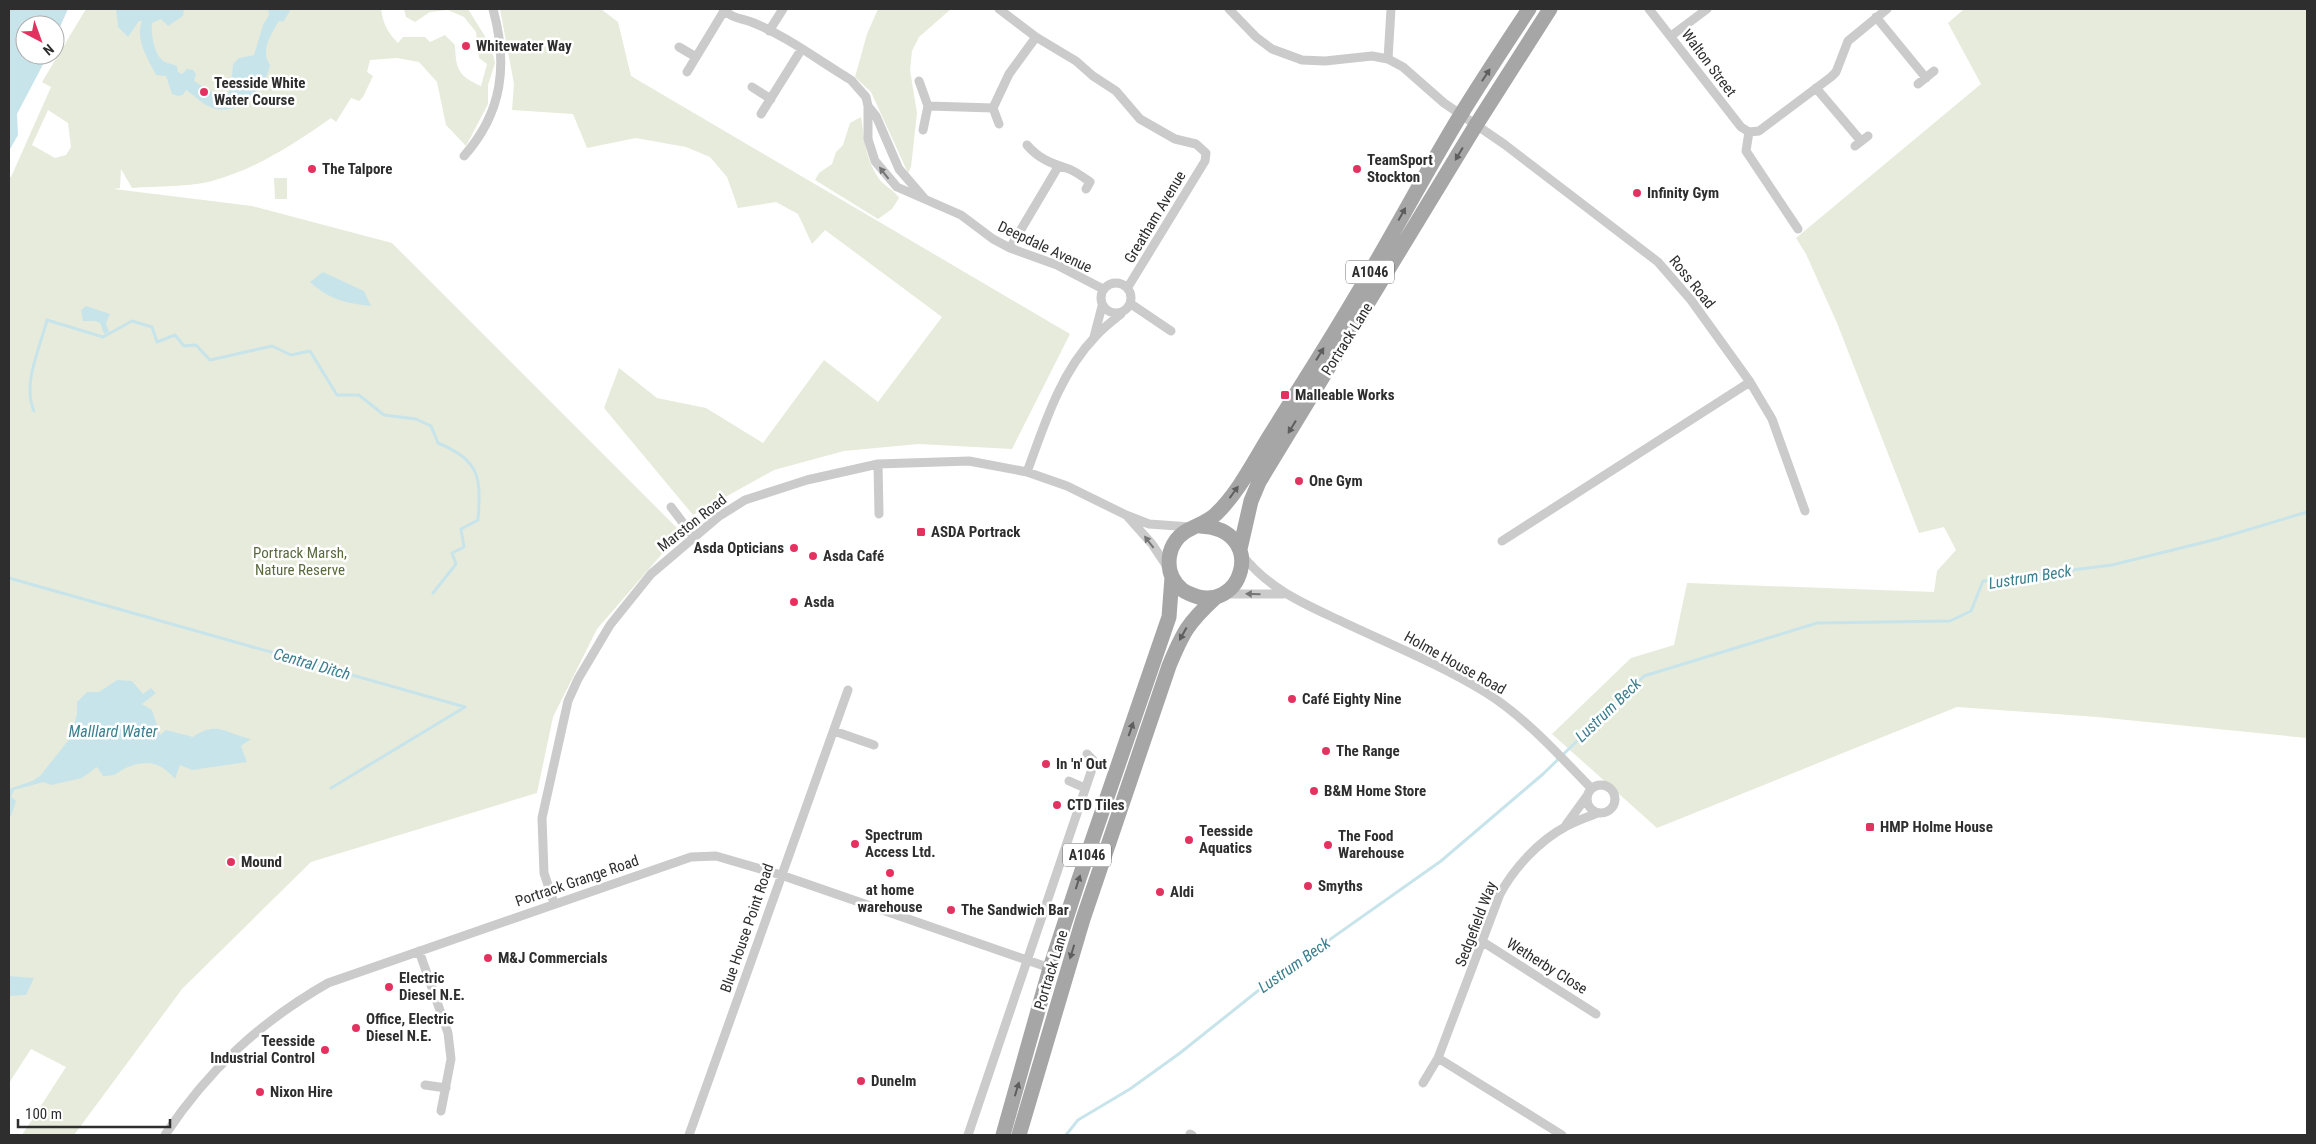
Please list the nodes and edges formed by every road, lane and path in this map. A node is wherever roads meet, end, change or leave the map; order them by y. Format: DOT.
graph roads {
  1 [pos="493,9"];
  2 [pos="783,9"];
  3 [pos="999,9"];
  4 [pos="1229,9"];
  5 [pos="1391,9"];
  6 [pos="1529,9"];
  7 [pos="1550,9"];
  8 [pos="1649,9"];
  9 [pos="1707,9"];
  10 [pos="1887,9"];
  11 [pos="723,10"];
  12 [pos="1876,17"];
  13 [pos="770,31"];
  14 [pos="1671,36"];
  15 [pos="1036,37"];
  16 [pos="679,47"];
  17 [pos="801,50"];
  18 [pos="696,57"];
  19 [pos="1388,59"];
  20 [pos="1934,71"];
  21 [pos="687,72"];
  22 [pos="1926,78"];
  23 [pos="919,82"];
  24 [pos="1918,84"];
  25 [pos="752,87"];
  26 [pos="1816,88"];
  27 [pos="771,99"];
  28 [pos="868,106"];
  29 [pos="928,106"];
  30 [pos="993,108"];
  31 [pos="761,114"];
  32 [pos="1461,114"];
  33 [pos="1000,124"];
  34 [pos="1476,125"];
  35 [pos="923,130"];
  36 [pos="1749,132"];
  37 [pos="1861,141"];
  38 [pos="1027,145"];
  39 [pos="464,156"];
  40 [pos="1058,167"];
  41 [pos="1086,190"];
  42 [pos="924,198"];
  43 [pos="1798,229"];
  44 [pos="1010,248"];
  45 [pos="1128,287"];
  46 [pos="1103,289"];
  47 [pos="1131,304"];
  48 [pos="1102,306"];
  49 [pos="1121,314"];
  50 [pos="1171,331"];
  51 [pos="1094,338"];
  52 [pos="1750,382"];
  53 [pos="878,464"];
  54 [pos="1027,472"];
  55 [pos="671,507"];
  56 [pos="1805,510"];
  57 [pos="879,514"];
  58 [pos="1126,516"];
  59 [pos="1196,526"];
  60 [pos="693,536"];
  61 [pos="1502,541"];
  62 [pos="1241,552"];
  63 [pos="1171,574"];
  64 [pos="1284,594"];
  65 [pos="1218,596"];
  66 [pos="848,690"];
  67 [pos="834,731"];
  68 [pos="874,745"];
  69 [pos="1087,754"];
  70 [pos="1068,781"];
  71 [pos="1085,788"];
  72 [pos="1589,792"];
  73 [pos="1598,813"];
  74 [pos="1564,827"];
  75 [pos="781,875"];
  76 [pos="554,903"];
  77 [pos="1483,942"];
  78 [pos="419,951"];
  79 [pos="1027,960"];
  80 [pos="1050,968"];
  81 [pos="1596,1014"];
  82 [pos="1438,1058"];
  83 [pos="1423,1083"];
  84 [pos="425,1084"];
  85 [pos="446,1088"];
  86 [pos="441,1111"];
  87 [pos="165,1135"];
  88 [pos="689,1135"];
  89 [pos="968,1135"];
  90 [pos="1003,1135"];
  91 [pos="1019,1135"];
  92 [pos="1562,1135"];
  1 -- 39 [label="street"];
  2 -- 13 [label="street"];
  3 -- 15 [label="street"];
  4 -- 19 [label="street"];
  5 -- 19 [label="street"];
  32 -- 6 [label="main road, Portrack Lane / A1046, one-way"];
  7 -- 34 [label="main road, Portrack Lane / A1046"];
  8 -- 14 [label="street, Walton Street"];
  9 -- 14 [label="street"];
  10 -- 12 [label="street"];
  11 -- 13 [label="street"];
  11 -- 18 [label="street"];
  12 -- 22 [label="street"];
  12 -- 26 [label="street"];
  13 -- 17 [label="street"];
  14 -- 36 [label="street, Walton Street"];
  15 -- 30 [label="street"];
  15 -- 45 [label="street, Greatham Avenue"];
  16 -- 18 [label="street"];
  17 -- 27 [label="street"];
  17 -- 28 [label="street"];
  18 -- 21 [label="street"];
  19 -- 32 [label="street, Ross Road"];
  20 -- 22 [label="street"];
  22 -- 24 [label="street"];
  23 -- 29 [label="street"];
  25 -- 27 [label="street"];
  26 -- 36 [label="street"];
  26 -- 37 [label="street"];
  27 -- 31 [label="street"];
  28 -- 42 [label="street"];
  42 -- 28 [label="street, Deepdale Avenue, one-way"];
  29 -- 30 [label="street"];
  29 -- 35 [label="street"];
  30 -- 33 [label="street"];
  32 -- 34 [label="street, Ross Road"];
  59 -- 32 [label="main road, Portrack Lane / A1046, one-way"];
  34 -- 52 [label="street, Ross Road"];
  34 -- 62 [label="main road, Portrack Lane / A1046, one-way"];
  36 -- 43 [label="street"];
  38 -- 40 [label="street"];
  40 -- 41 [label="street"];
  40 -- 44 [label="street"];
  42 -- 44 [label="street, Deepdale Avenue"];
  44 -- 46 [label="street, Deepdale Avenue"];
  45 -- 46 [label="street"];
  45 -- 47 [label="street"];
  46 -- 48 [label="street"];
  47 -- 49 [label="street"];
  47 -- 50 [label="street"];
  48 -- 49 [label="street"];
  48 -- 51 [label="street"];
  49 -- 51 [label="street"];
  51 -- 54 [label="street"];
  52 -- 56 [label="street, Ross Road"];
  52 -- 61 [label="street"];
  53 -- 54 [label="street, Marston Road"];
  53 -- 57 [label="street"];
  53 -- 60 [label="street, Marston Road"];
  54 -- 58 [label="street, Marston Road"];
  55 -- 60 [label="street"];
  58 -- 59 [label="street, Marston Road"];
  63 -- 58 [label="street, Marston Road, one-way"];
  59 -- 62 [label="main road"];
  59 -- 63 [label="main road, Portrack Lane / A1046"];
  60 -- 76 [label="street, Marston Road"];
  62 -- 64 [label="street, Holme House Road"];
  62 -- 65 [label="main road, Portrack Lane / A1046"];
  63 -- 65 [label="main road"];
  80 -- 63 [label="main road, Portrack Lane / A1046, one-way"];
  64 -- 65 [label="street, Holme House Road, one-way"];
  64 -- 72 [label="street, Holme House Road"];
  65 -- 91 [label="main road, Portrack Lane / A1046, one-way"];
  66 -- 67 [label="street, Blue House Point Road"];
  67 -- 68 [label="street"];
  67 -- 75 [label="street, Blue House Point Road"];
  69 -- 71 [label="street, Portrack Lane"];
  70 -- 71 [label="street"];
  71 -- 79 [label="street, Portrack Lane"];
  72 -- 73 [label="street"];
  72 -- 73 [label="street"];
  72 -- 74 [label="street"];
  73 -- 74 [label="street, Sedgefield Way"];
  74 -- 77 [label="street, Sedgefield Way"];
  75 -- 76 [label="street, Portrack Grange Road"];
  75 -- 79 [label="street, Portrack Grange Road"];
  75 -- 88 [label="street, Blue House Point Road"];
  76 -- 78 [label="street, Portrack Grange Road"];
  77 -- 81 [label="street, Wetherby Close"];
  77 -- 82 [label="street, Sedgefield Way"];
  78 -- 85 [label="street"];
  78 -- 87 [label="street, Portrack Grange Road"];
  79 -- 80 [label="street, Portrack Grange Road"];
  79 -- 89 [label="street, Portrack Lane"];
  90 -- 80 [label="main road, Portrack Lane / A1046, one-way"];
  82 -- 83 [label="street, Sedgefield Way"];
  82 -- 92 [label="street"];
  84 -- 85 [label="street"];
  85 -- 86 [label="street"];
}
